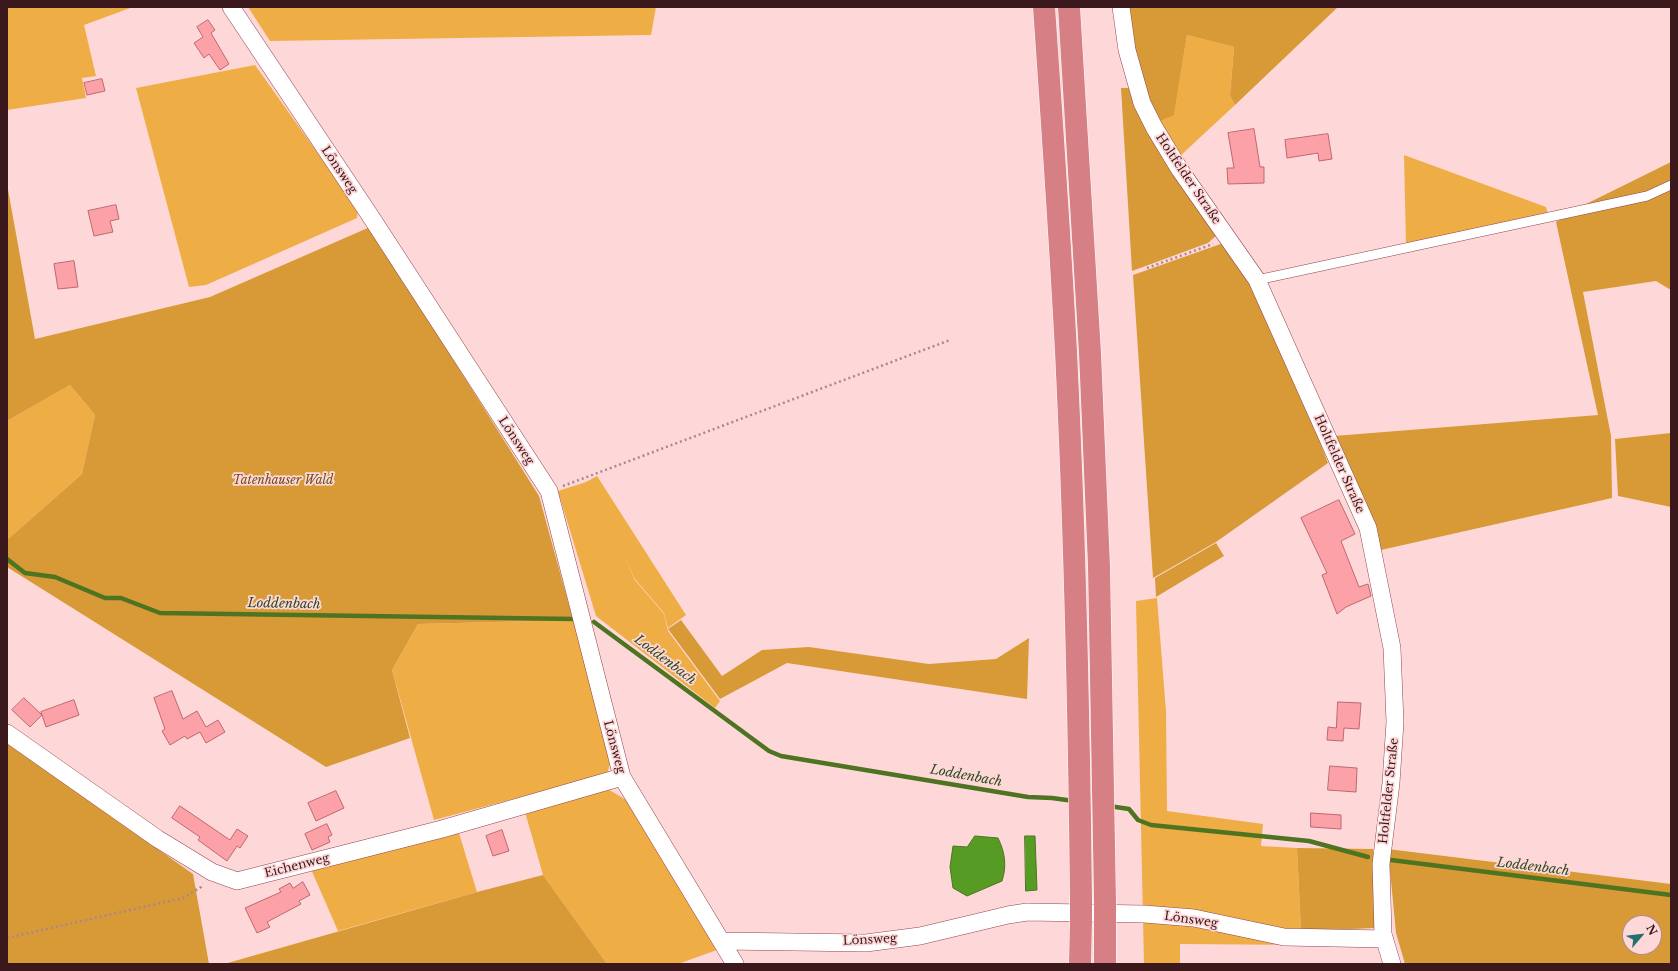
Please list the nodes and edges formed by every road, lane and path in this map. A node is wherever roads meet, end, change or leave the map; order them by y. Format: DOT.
graph roads {
  1 [pos="231,7"];
  2 [pos="1044,7"];
  3 [pos="1069,7"];
  4 [pos="1120,7"];
  5 [pos="1671,185"];
  6 [pos="1229,239"];
  7 [pos="1147,268"];
  8 [pos="1257,280"];
  9 [pos="950,340"];
  10 [pos="549,491"];
  11 [pos="7,733"];
  12 [pos="622,777"];
  13 [pos="212,872"];
  14 [pos="7,938"];
  15 [pos="1384,939"];
  16 [pos="722,941"];
  17 [pos="735,964"];
  18 [pos="1080,964"];
  19 [pos="1105,964"];
  20 [pos="1392,964"];
  1 -- 10 [label="street, Lönsweg"];
  2 -- 18 [label="highway"];
  3 -- 19 [label="highway"];
  4 -- 6 [label="street, Holtfelder Straße"];
  5 -- 8 [label="lane"];
  6 -- 7 [label="path"];
  6 -- 8 [label="street, Holtfelder Straße"];
  8 -- 15 [label="street, Holtfelder Straße"];
  9 -- 10 [label="path"];
  10 -- 12 [label="street, Lönsweg"];
  11 -- 13 [label="street, Eichenweg"];
  12 -- 13 [label="street, Eichenweg"];
  12 -- 16 [label="street, Lönsweg"];
  13 -- 14 [label="path"];
  15 -- 16 [label="street, Lönsweg"];
  15 -- 20 [label="street, Holtfelder Straße"];
  16 -- 17 [label="street"];
}
